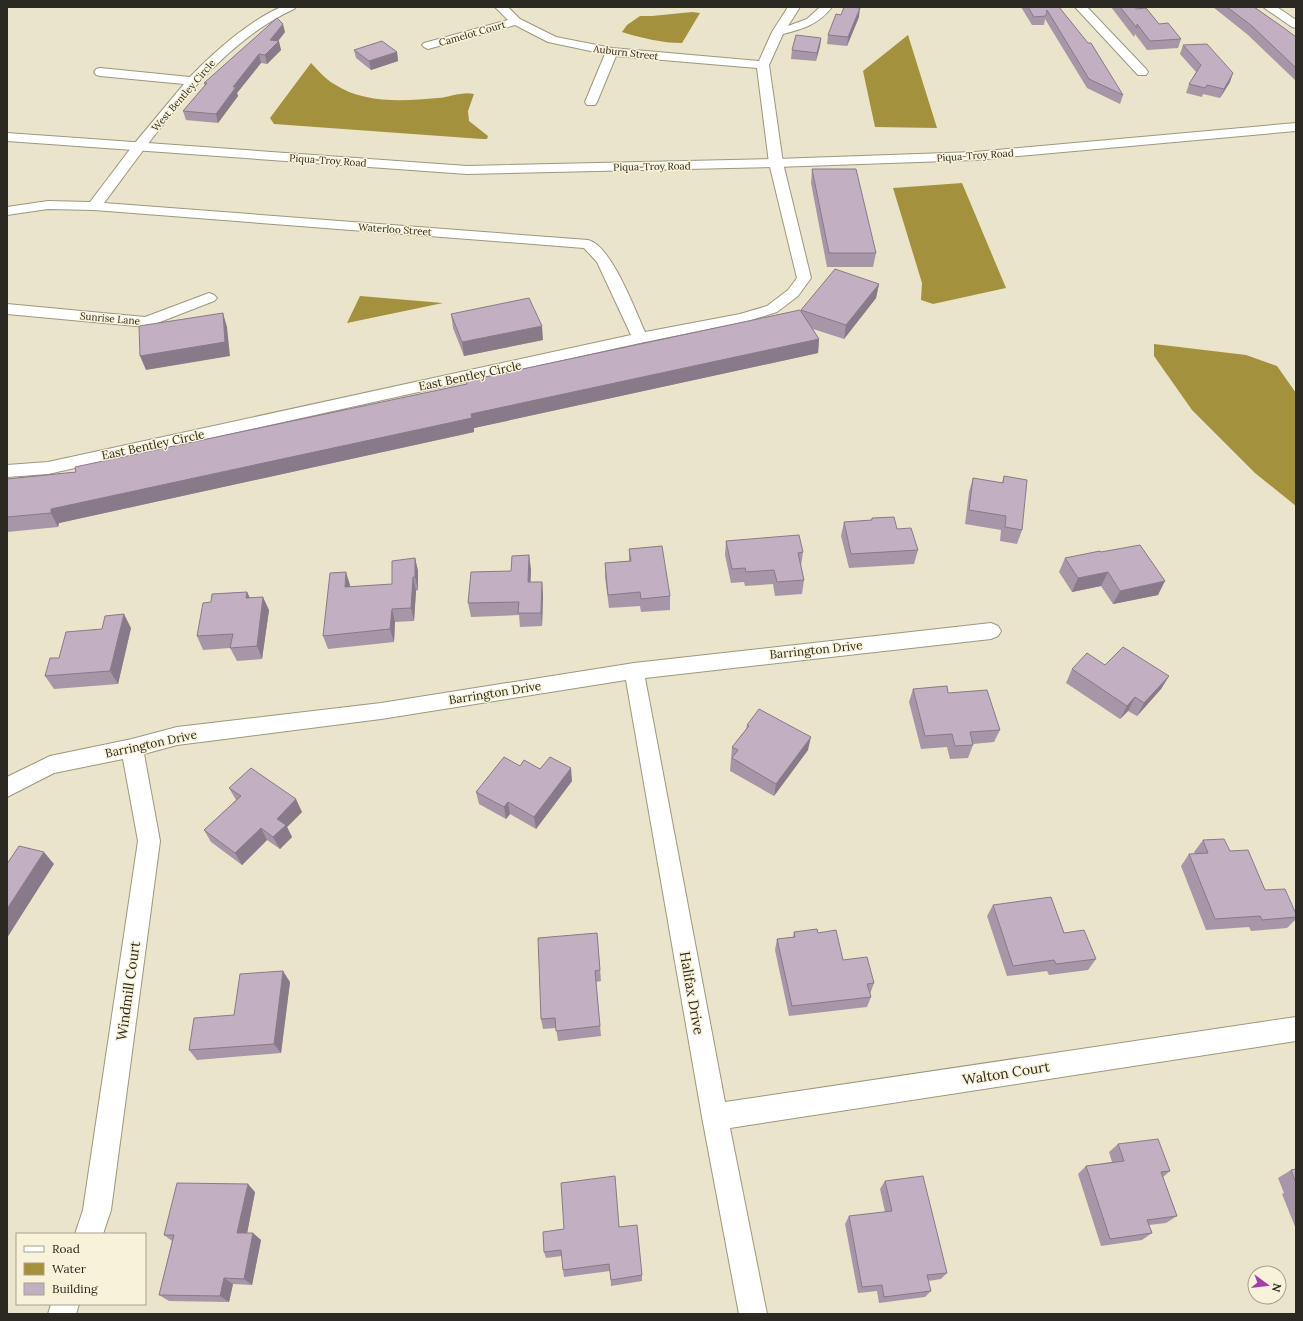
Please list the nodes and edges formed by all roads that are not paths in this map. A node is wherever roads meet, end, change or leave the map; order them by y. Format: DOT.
graph roads {
  1 [pos="261,7"];
  2 [pos="290,7"];
  3 [pos="501,7"];
  4 [pos="794,7"];
  5 [pos="826,7"];
  6 [pos="1081,7"];
  7 [pos="1269,7"];
  8 [pos="272,15"];
  9 [pos="516,21"];
  10 [pos="1296,25"];
  11 [pos="778,32"];
  12 [pos="428,45"];
  13 [pos="612,52"];
  14 [pos="763,65"];
  15 [pos="100,72"];
  16 [pos="1142,72"];
  17 [pos="193,81"];
  18 [pos="591,102"];
  19 [pos="1296,127"];
  20 [pos="7,137"];
  21 [pos="139,147"];
  22 [pos="776,163"];
  23 [pos="94,206"];
  24 [pos="7,211"];
  25 [pos="208,298"];
  26 [pos="7,309"];
  27 [pos="640,338"];
  28 [pos="7,471"];
  29 [pos="992,631"];
  30 [pos="634,671"];
  31 [pos="132,748"];
  32 [pos="7,788"];
  33 [pos="1296,1029"];
  34 [pos="715,1117"];
  35 [pos="89,1233"];
  36 [pos="753,1314"];
  1 -- 8 [label="street"];
  2 -- 8 [label="street, West Bentley Circle"];
  3 -- 9 [label="street, Auburn Street"];
  4 -- 11 [label="street"];
  5 -- 11 [label="street"];
  6 -- 16 [label="street"];
  7 -- 10 [label="street"];
  8 -- 17 [label="street, West Bentley Circle"];
  9 -- 12 [label="street, Camelot Court"];
  9 -- 13 [label="street, Auburn Street"];
  11 -- 14 [label="street"];
  13 -- 14 [label="street, Auburn Street"];
  13 -- 18 [label="street"];
  14 -- 22 [label="street"];
  15 -- 17 [label="street"];
  17 -- 21 [label="street, West Bentley Circle"];
  19 -- 22 [label="street, Piqua-Troy Road"];
  20 -- 21 [label="street, Piqua-Troy Road"];
  21 -- 22 [label="street, Piqua-Troy Road"];
  21 -- 23 [label="street"];
  22 -- 27 [label="street, East Bentley Circle"];
  23 -- 24 [label="street"];
  23 -- 27 [label="street, Waterloo Street"];
  25 -- 26 [label="street, Sunrise Lane"];
  27 -- 28 [label="street, East Bentley Circle"];
  29 -- 30 [label="street, Barrington Drive"];
  30 -- 31 [label="street, Barrington Drive"];
  30 -- 34 [label="street, Halifax Drive"];
  31 -- 32 [label="street, Barrington Drive"];
  31 -- 35 [label="street, Windmill Court"];
  33 -- 34 [label="street, Walton Court"];
  34 -- 36 [label="street, Halifax Drive"];
}
